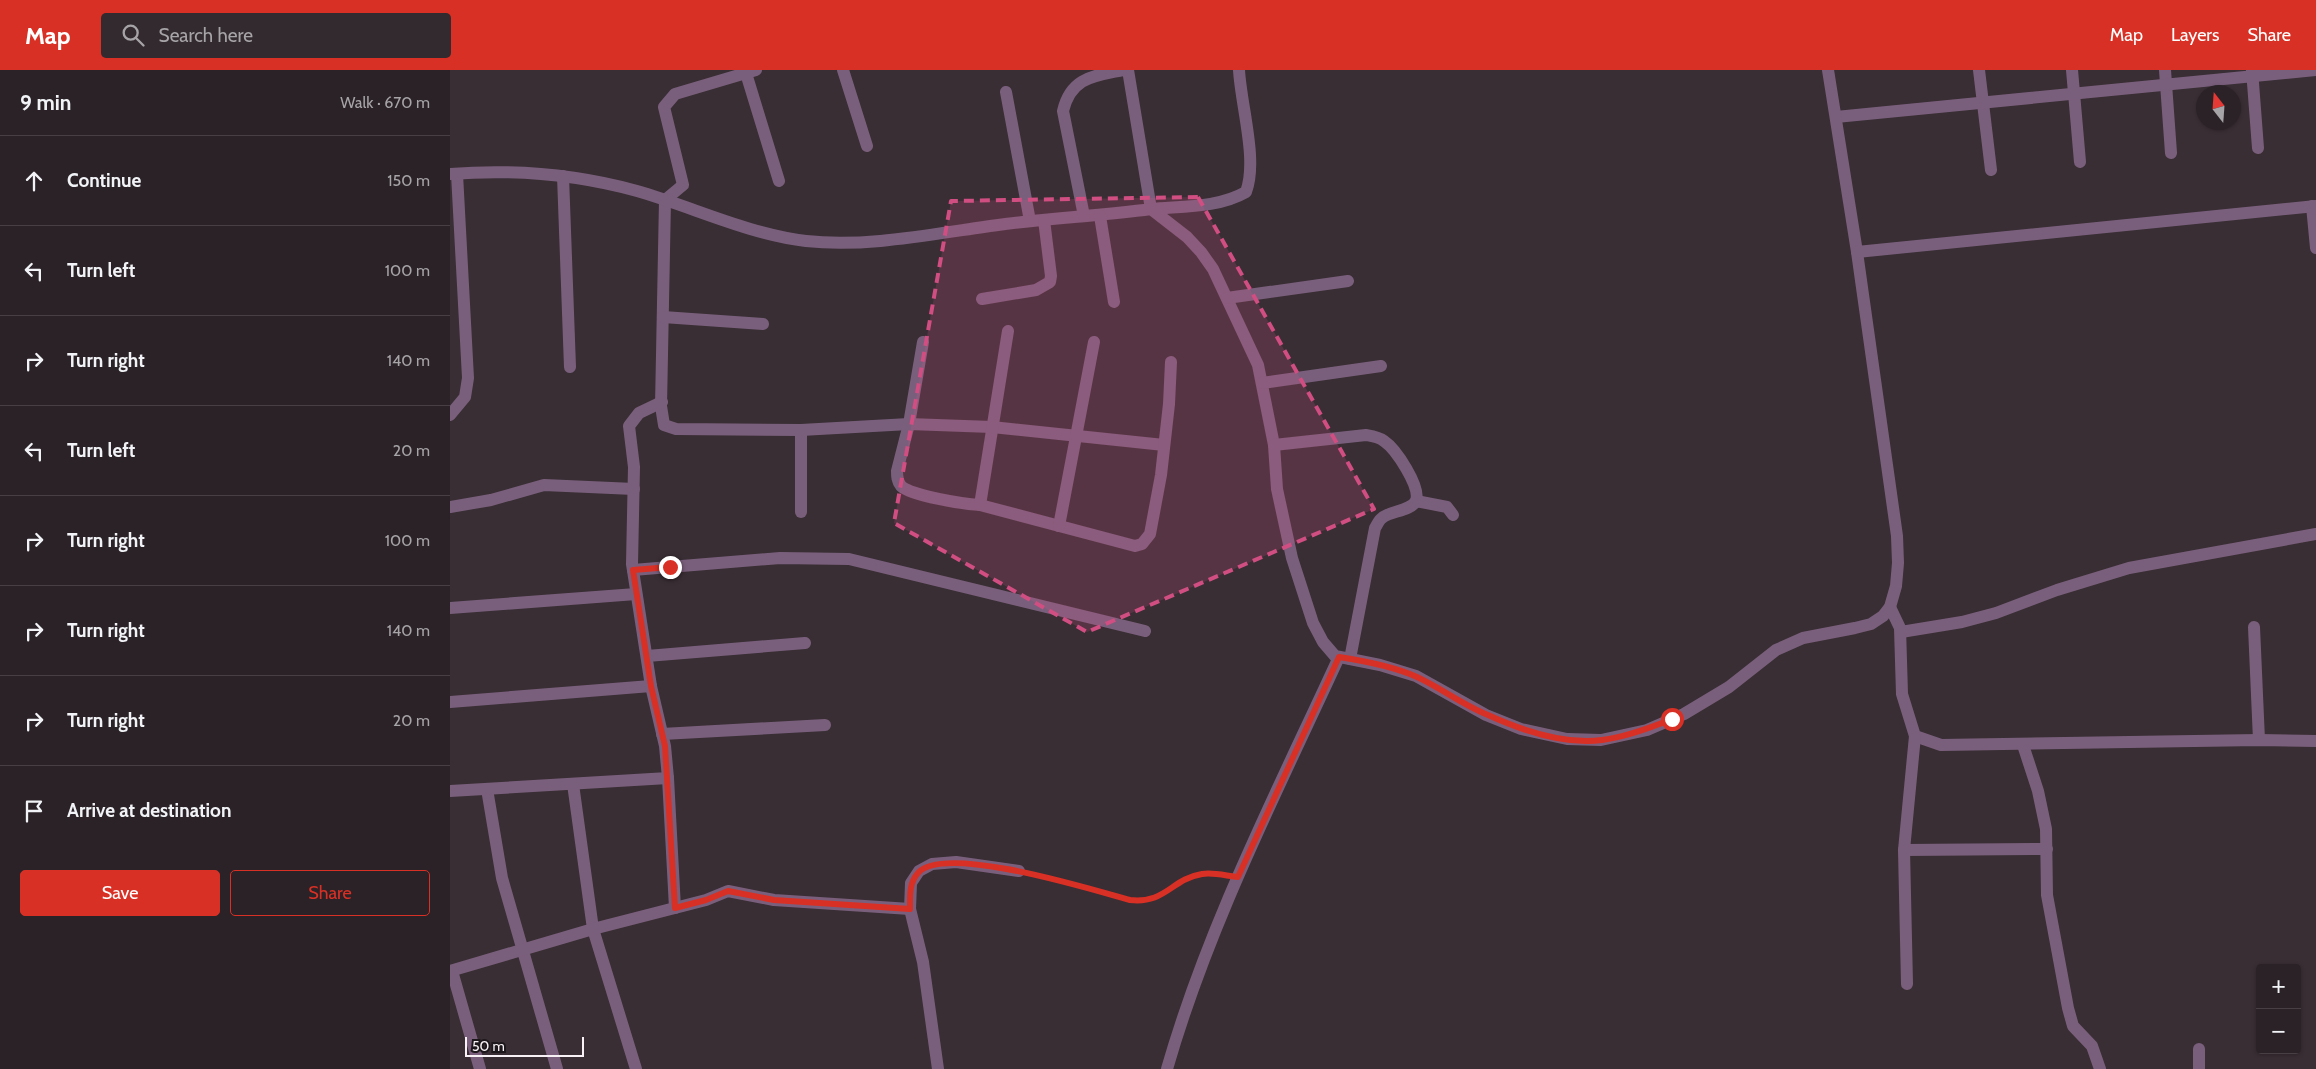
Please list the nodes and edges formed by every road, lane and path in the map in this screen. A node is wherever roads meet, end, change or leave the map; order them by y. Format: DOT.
graph roads {
  1 [pos="843,70"];
  2 [pos="1123,70"];
  3 [pos="1128,70"];
  4 [pos="1239,70"];
  5 [pos="1828,70"];
  6 [pos="1979,70"];
  7 [pos="2072,70"];
  8 [pos="2165,70"];
  9 [pos="2316,70"];
  10 [pos="749,71"];
  11 [pos="2252,73"];
  12 [pos="2166,85"];
  13 [pos="1006,92"];
  14 [pos="2074,94"];
  15 [pos="1982,102"];
  16 [pos="1836,117"];
  17 [pos="867,146"];
  18 [pos="2258,148"];
  19 [pos="2171,153"];
  20 [pos="2080,162"];
  21 [pos="1991,170"];
  22 [pos="454,174"];
  23 [pos="563,176"];
  24 [pos="780,181"];
  25 [pos="665,200"];
  26 [pos="2314,206"];
  27 [pos="1152,209"];
  28 [pos="1084,216"];
  29 [pos="1100,216"];
  30 [pos="1044,220"];
  31 [pos="1030,221"];
  32 [pos="2316,248"];
  33 [pos="1857,252"];
  34 [pos="1348,281"];
  35 [pos="1227,298"];
  36 [pos="982,299"];
  37 [pos="1114,302"];
  38 [pos="663,317"];
  39 [pos="763,324"];
  40 [pos="1008,331"];
  41 [pos="923,342"];
  42 [pos="1094,342"];
  43 [pos="1171,362"];
  44 [pos="1381,366"];
  45 [pos="570,367"];
  46 [pos="1262,383"];
  47 [pos="662,402"];
  48 [pos="450,415"];
  49 [pos="909,424"];
  50 [pos="992,427"];
  51 [pos="802,430"];
  52 [pos="1077,435"];
  53 [pos="1164,445"];
  54 [pos="1274,445"];
  55 [pos="634,489"];
  56 [pos="1416,501"];
  57 [pos="980,505"];
  58 [pos="450,507"];
  59 [pos="801,512"];
  60 [pos="1453,515"];
  61 [pos="1059,526"];
  62 [pos="2316,534"];
  63 [pos="633,570"];
  64 [pos="636,594"];
  65 [pos="1890,607"];
  66 [pos="450,608"];
  67 [pos="2254,627"];
  68 [pos="1145,631"];
  69 [pos="1901,632"];
  70 [pos="805,643"];
  71 [pos="647,656"];
  72 [pos="1345,658"];
  73 [pos="651,686"];
  74 [pos="450,702"];
  75 [pos="825,725"];
  76 [pos="662,734"];
  77 [pos="1915,736"];
  78 [pos="2259,740"];
  79 [pos="2316,741"];
  80 [pos="2023,745"];
  81 [pos="668,778"];
  82 [pos="573,784"];
  83 [pos="487,789"];
  84 [pos="450,791"];
  85 [pos="2047,849"];
  86 [pos="1904,850"];
  87 [pos="1019,871"];
  88 [pos="1238,877"];
  89 [pos="675,908"];
  90 [pos="910,909"];
  91 [pos="593,929"];
  92 [pos="521,950"];
  93 [pos="451,971"];
  94 [pos="1907,984"];
  95 [pos="2199,1050"];
  96 [pos="480,1069"];
  97 [pos="557,1069"];
  98 [pos="636,1069"];
  99 [pos="938,1069"];
  100 [pos="1167,1069"];
  101 [pos="2100,1069"];
  102 [pos="2199,1069"];
  1 -- 17 [label="street"];
  2 -- 28 [label="street"];
  3 -- 27 [label="street"];
  4 -- 27 [label="street"];
  5 -- 16 [label="street"];
  6 -- 15 [label="street"];
  7 -- 14 [label="street"];
  8 -- 12 [label="street"];
  9 -- 11 [label="street"];
  10 -- 24 [label="street"];
  10 -- 25 [label="street"];
  11 -- 12 [label="street"];
  11 -- 18 [label="street"];
  12 -- 14 [label="street"];
  12 -- 19 [label="street"];
  13 -- 31 [label="street"];
  14 -- 15 [label="street"];
  14 -- 20 [label="street"];
  15 -- 16 [label="street"];
  15 -- 21 [label="street"];
  16 -- 33 [label="street"];
  22 -- 23 [label="street"];
  22 -- 48 [label="street"];
  23 -- 25 [label="street"];
  23 -- 45 [label="street"];
  25 -- 31 [label="street"];
  25 -- 38 [label="street"];
  26 -- 32 [label="street"];
  26 -- 33 [label="street"];
  27 -- 29 [label="street"];
  27 -- 35 [label="street"];
  28 -- 29 [label="street"];
  28 -- 30 [label="street"];
  29 -- 37 [label="street"];
  30 -- 31 [label="street"];
  30 -- 36 [label="street"];
  33 -- 65 [label="street"];
  34 -- 35 [label="street"];
  35 -- 46 [label="street"];
  38 -- 39 [label="street"];
  38 -- 47 [label="street"];
  40 -- 50 [label="street"];
  41 -- 49 [label="street"];
  42 -- 52 [label="street"];
  43 -- 53 [label="street"];
  44 -- 46 [label="street"];
  46 -- 54 [label="street"];
  47 -- 51 [label="street"];
  47 -- 55 [label="street"];
  49 -- 50 [label="street"];
  49 -- 51 [label="street"];
  49 -- 57 [label="street"];
  50 -- 52 [label="street"];
  50 -- 57 [label="street"];
  51 -- 59 [label="street"];
  52 -- 53 [label="street"];
  52 -- 61 [label="street"];
  53 -- 61 [label="street"];
  54 -- 56 [label="street"];
  54 -- 72 [label="street"];
  55 -- 58 [label="street"];
  55 -- 63 [label="street"];
  56 -- 60 [label="street"];
  56 -- 72 [label="street"];
  57 -- 61 [label="street"];
  62 -- 69 [label="street"];
  63 -- 64 [label="street"];
  63 -- 68 [label="street"];
  64 -- 66 [label="street"];
  64 -- 71 [label="street"];
  65 -- 69 [label="street"];
  65 -- 72 [label="street"];
  67 -- 78 [label="street"];
  69 -- 77 [label="street"];
  70 -- 71 [label="street"];
  71 -- 73 [label="street"];
  72 -- 88 [label="street"];
  73 -- 74 [label="street"];
  73 -- 76 [label="street"];
  75 -- 76 [label="street"];
  76 -- 81 [label="street"];
  77 -- 80 [label="street"];
  77 -- 86 [label="street"];
  78 -- 79 [label="street"];
  78 -- 80 [label="street"];
  80 -- 85 [label="street"];
  81 -- 82 [label="street"];
  81 -- 89 [label="street"];
  82 -- 83 [label="street"];
  82 -- 91 [label="street"];
  83 -- 84 [label="street"];
  83 -- 92 [label="street"];
  85 -- 86 [label="street"];
  85 -- 101 [label="street"];
  86 -- 94 [label="street"];
  87 -- 88 [label="path"];
  87 -- 90 [label="street"];
  88 -- 100 [label="street"];
  89 -- 90 [label="street"];
  89 -- 91 [label="street"];
  90 -- 99 [label="street"];
  91 -- 92 [label="street"];
  91 -- 98 [label="street"];
  92 -- 93 [label="street"];
  92 -- 97 [label="street"];
  93 -- 96 [label="street"];
  95 -- 102 [label="street"];
}
